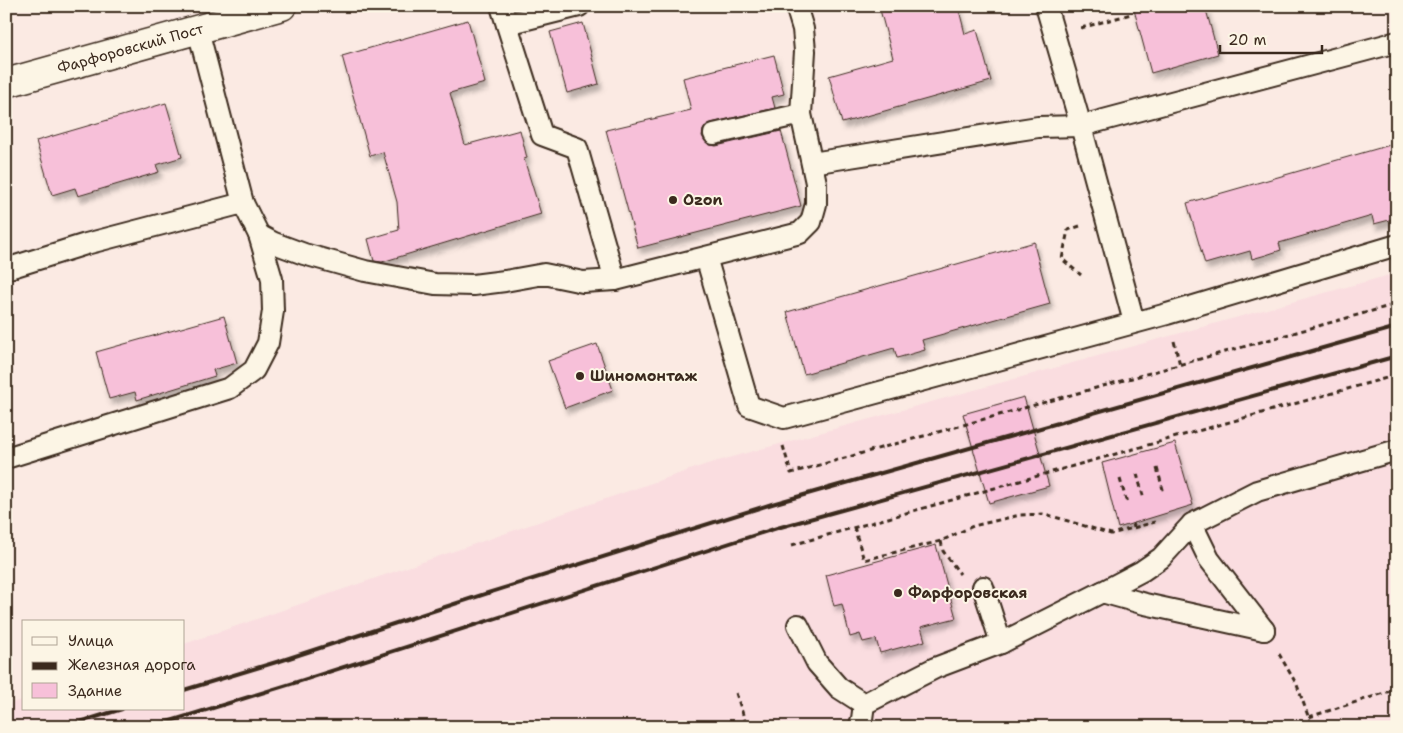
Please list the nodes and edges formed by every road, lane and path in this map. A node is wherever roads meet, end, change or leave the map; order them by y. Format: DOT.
graph roads {
  1 [pos="282,6"];
  2 [pos="579,6"];
  3 [pos="796,6"];
  4 [pos="1046,6"];
  5 [pos="1131,14"];
  6 [pos="504,15"];
  7 [pos="212,20"];
  8 [pos="1054,36"];
  9 [pos="1397,42"];
  10 [pos="6,83"];
  11 [pos="801,114"];
  12 [pos="1081,126"];
  13 [pos="714,134"];
  14 [pos="812,163"];
  15 [pos="243,203"];
  16 [pos="1105,219"];
  17 [pos="260,235"];
  18 [pos="1397,245"];
  19 [pos="706,256"];
  20 [pos="6,269"];
  21 [pos="1081,275"];
  22 [pos="616,280"];
  23 [pos="1397,304"];
  24 [pos="1134,322"];
  25 [pos="1177,354"];
  26 [pos="1180,365"];
  27 [pos="1397,375"];
  28 [pos="781,437"];
  29 [pos="1151,444"];
  30 [pos="1152,449"];
  31 [pos="1397,450"];
  32 [pos="1113,455"];
  33 [pos="6,458"];
  34 [pos="1115,459"];
  35 [pos="1157,468"];
  36 [pos="1137,474"];
  37 [pos="1120,479"];
  38 [pos="1164,493"];
  39 [pos="1144,499"];
  40 [pos="1127,503"];
  41 [pos="1133,523"];
  42 [pos="1151,523"];
  43 [pos="1192,524"];
  44 [pos="854,527"];
  45 [pos="1134,528"];
  46 [pos="941,541"];
  47 [pos="792,545"];
  48 [pos="984,587"];
  49 [pos="1102,592"];
  50 [pos="798,624"];
  51 [pos="1264,630"];
  52 [pos="1001,642"];
  53 [pos="1397,689"];
  54 [pos="736,693"];
  55 [pos="864,704"];
  56 [pos="1309,717"];
  57 [pos="747,727"];
  58 [pos="859,727"];
  59 [pos="1312,727"];
  1 -- 7 [label="street, Фарфоровский Пост"];
  2 -- 6 [label="lane"];
  3 -- 11 [label="lane"];
  4 -- 8 [label="lane"];
  5 -- 8 [label="path"];
  6 -- 22 [label="lane"];
  7 -- 10 [label="street, Фарфоровский Пост"];
  7 -- 15 [label="lane"];
  8 -- 12 [label="lane"];
  9 -- 12 [label="lane"];
  11 -- 13 [label="lane"];
  11 -- 14 [label="lane"];
  12 -- 14 [label="lane"];
  12 -- 16 [label="lane"];
  14 -- 19 [label="lane"];
  15 -- 17 [label="lane"];
  15 -- 20 [label="lane"];
  16 -- 21 [label="path"];
  16 -- 24 [label="lane"];
  17 -- 22 [label="lane"];
  17 -- 33 [label="lane"];
  18 -- 24 [label="lane"];
  19 -- 22 [label="lane"];
  19 -- 24 [label="lane"];
  23 -- 26 [label="path"];
  25 -- 26 [label="path"];
  26 -- 28 [label="path"];
  27 -- 29 [label="path"];
  29 -- 30 [label="path"];
  29 -- 32 [label="path"];
  31 -- 43 [label="lane"];
  32 -- 34 [label="path"];
  32 -- 44 [label="path"];
  35 -- 38 [label="path"];
  36 -- 39 [label="path"];
  37 -- 40 [label="path"];
  41 -- 45 [label="path"];
  42 -- 45 [label="path"];
  43 -- 49 [label="lane"];
  43 -- 51 [label="lane"];
  44 -- 46 [label="path"];
  44 -- 47 [label="path"];
  45 -- 46 [label="path"];
  46 -- 48 [label="path"];
  48 -- 52 [label="lane"];
  49 -- 51 [label="lane"];
  49 -- 52 [label="lane"];
  50 -- 55 [label="lane"];
  51 -- 56 [label="path"];
  52 -- 55 [label="lane"];
  53 -- 56 [label="path"];
  54 -- 57 [label="path"];
  55 -- 58 [label="lane"];
  56 -- 59 [label="path"];
}
